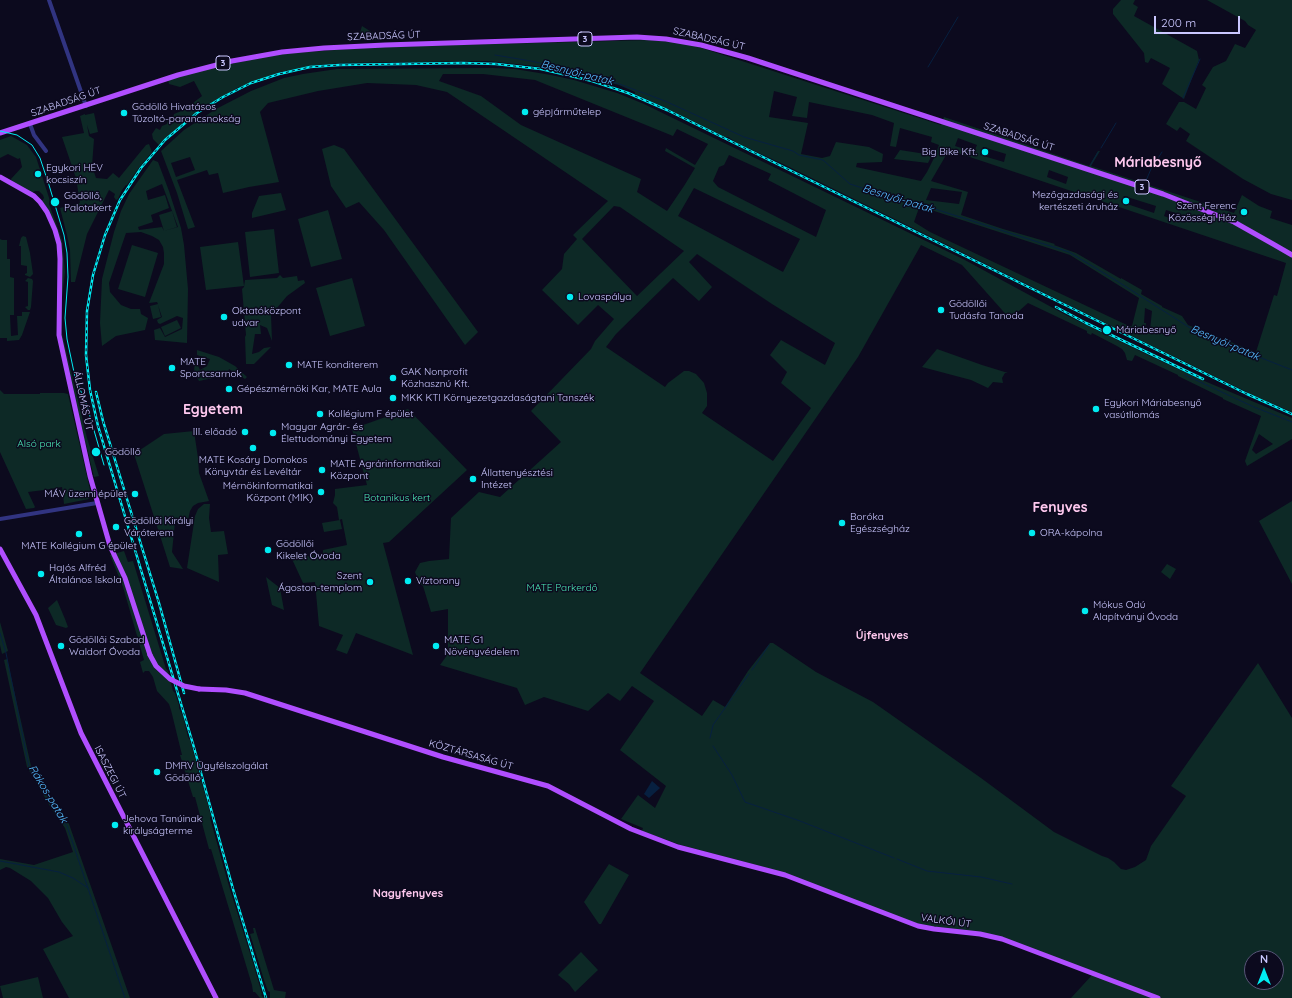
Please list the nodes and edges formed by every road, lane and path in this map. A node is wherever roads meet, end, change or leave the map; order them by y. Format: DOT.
graph roads {
  1 [pos="49,0"];
  2 [pos="86,106"];
  3 [pos="27,125"];
  4 [pos="0,133"];
  5 [pos="0,137"];
  6 [pos="46,151"];
  7 [pos="0,177"];
  8 [pos="1292,255"];
  9 [pos="97,503"];
  10 [pos="0,519"];
  11 [pos="0,549"];
  12 [pos="199,689"];
  13 [pos="732,861"];
  14 [pos="216,998"];
  15 [pos="1158,998"];
  1 -- 2 [label="street"];
  2 -- 3 [label="main road, SZABADSÁG ÚT / 3"];
  2 -- 8 [label="main road, SZABADSÁG ÚT / 3"];
  3 -- 4 [label="main road, SZABADSÁG ÚT / 3"];
  3 -- 5 [label="main road, SZABADSÁG ÚT / 3"];
  3 -- 6 [label="street"];
  7 -- 9 [label="main road, ÁLLOMÁS ÚT"];
  9 -- 10 [label="street"];
  9 -- 12 [label="main road, ÁLLOMÁS ÚT, bridge"];
  11 -- 14 [label="main road, ISASZEGI ÚT"];
  12 -- 13 [label="main road, KÖZTÁRSASÁG ÚT"];
  13 -- 15 [label="main road, VALKÓI ÚT"];
}
